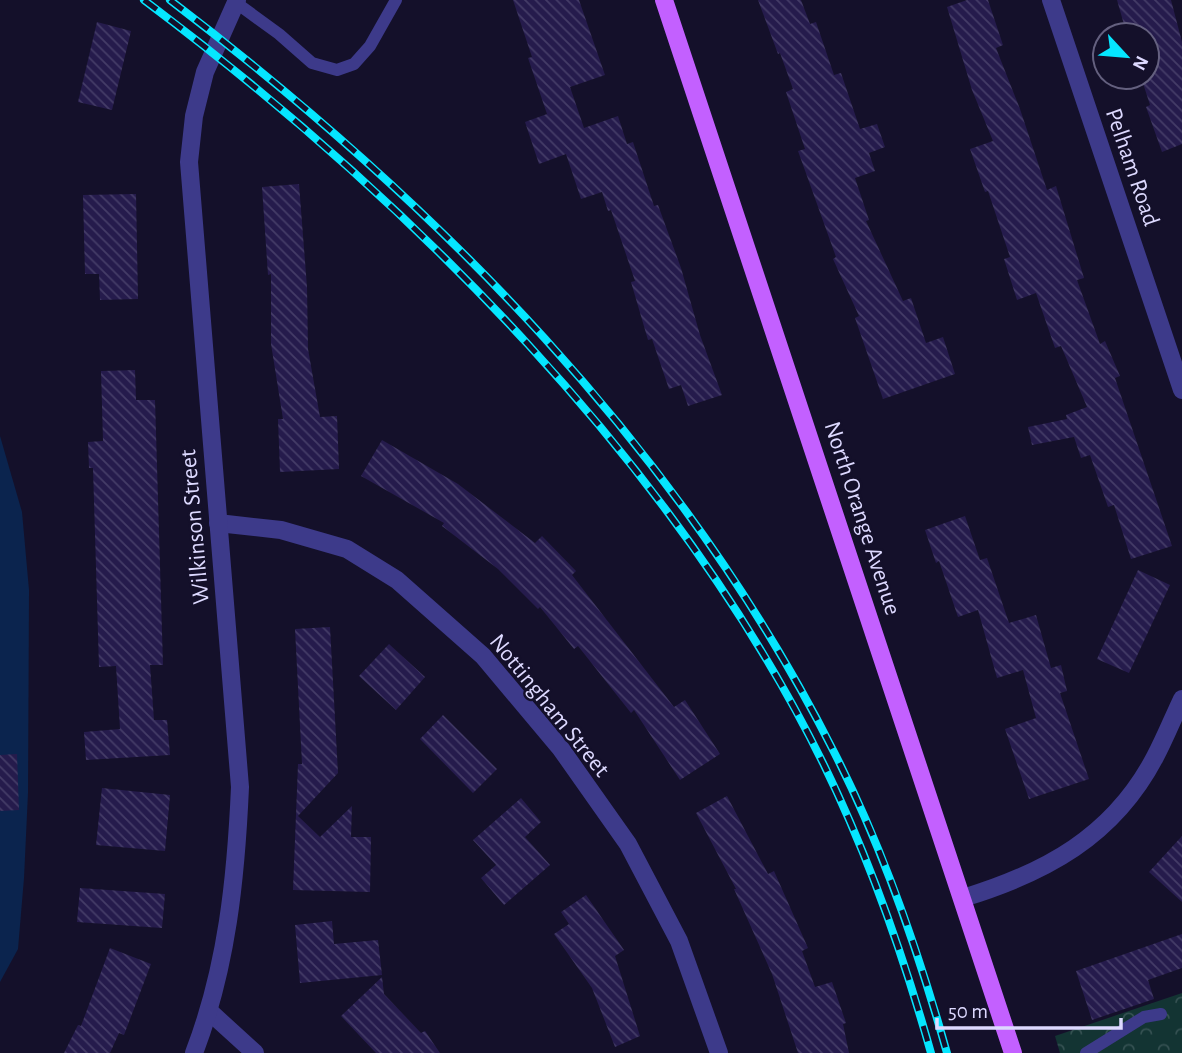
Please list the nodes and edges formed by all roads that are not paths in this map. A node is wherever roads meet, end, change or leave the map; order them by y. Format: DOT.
graph roads {
  1 [pos="396,0"];
  2 [pos="664,0"];
  3 [pos="1051,0"];
  4 [pos="235,1"];
  5 [pos="1182,390"];
  6 [pos="218,523"];
  7 [pos="1182,699"];
  8 [pos="963,898"];
  9 [pos="210,1012"];
  10 [pos="1161,1014"];
  11 [pos="194,1053"];
  12 [pos="255,1053"];
  13 [pos="719,1053"];
  14 [pos="1013,1053"];
  15 [pos="1086,1053"];
  1 -- 4 [label="lane"];
  2 -- 8 [label="main road, North Orange Avenue"];
  3 -- 5 [label="street, Pelham Road"];
  4 -- 6 [label="street, Wilkinson Street"];
  6 -- 9 [label="street, Wilkinson Street"];
  6 -- 13 [label="street, Nottingham Street"];
  7 -- 8 [label="street"];
  8 -- 14 [label="main road, North Orange Avenue"];
  9 -- 11 [label="street, Wilkinson Street"];
  9 -- 12 [label="street"];
  10 -- 15 [label="lane"];
}
